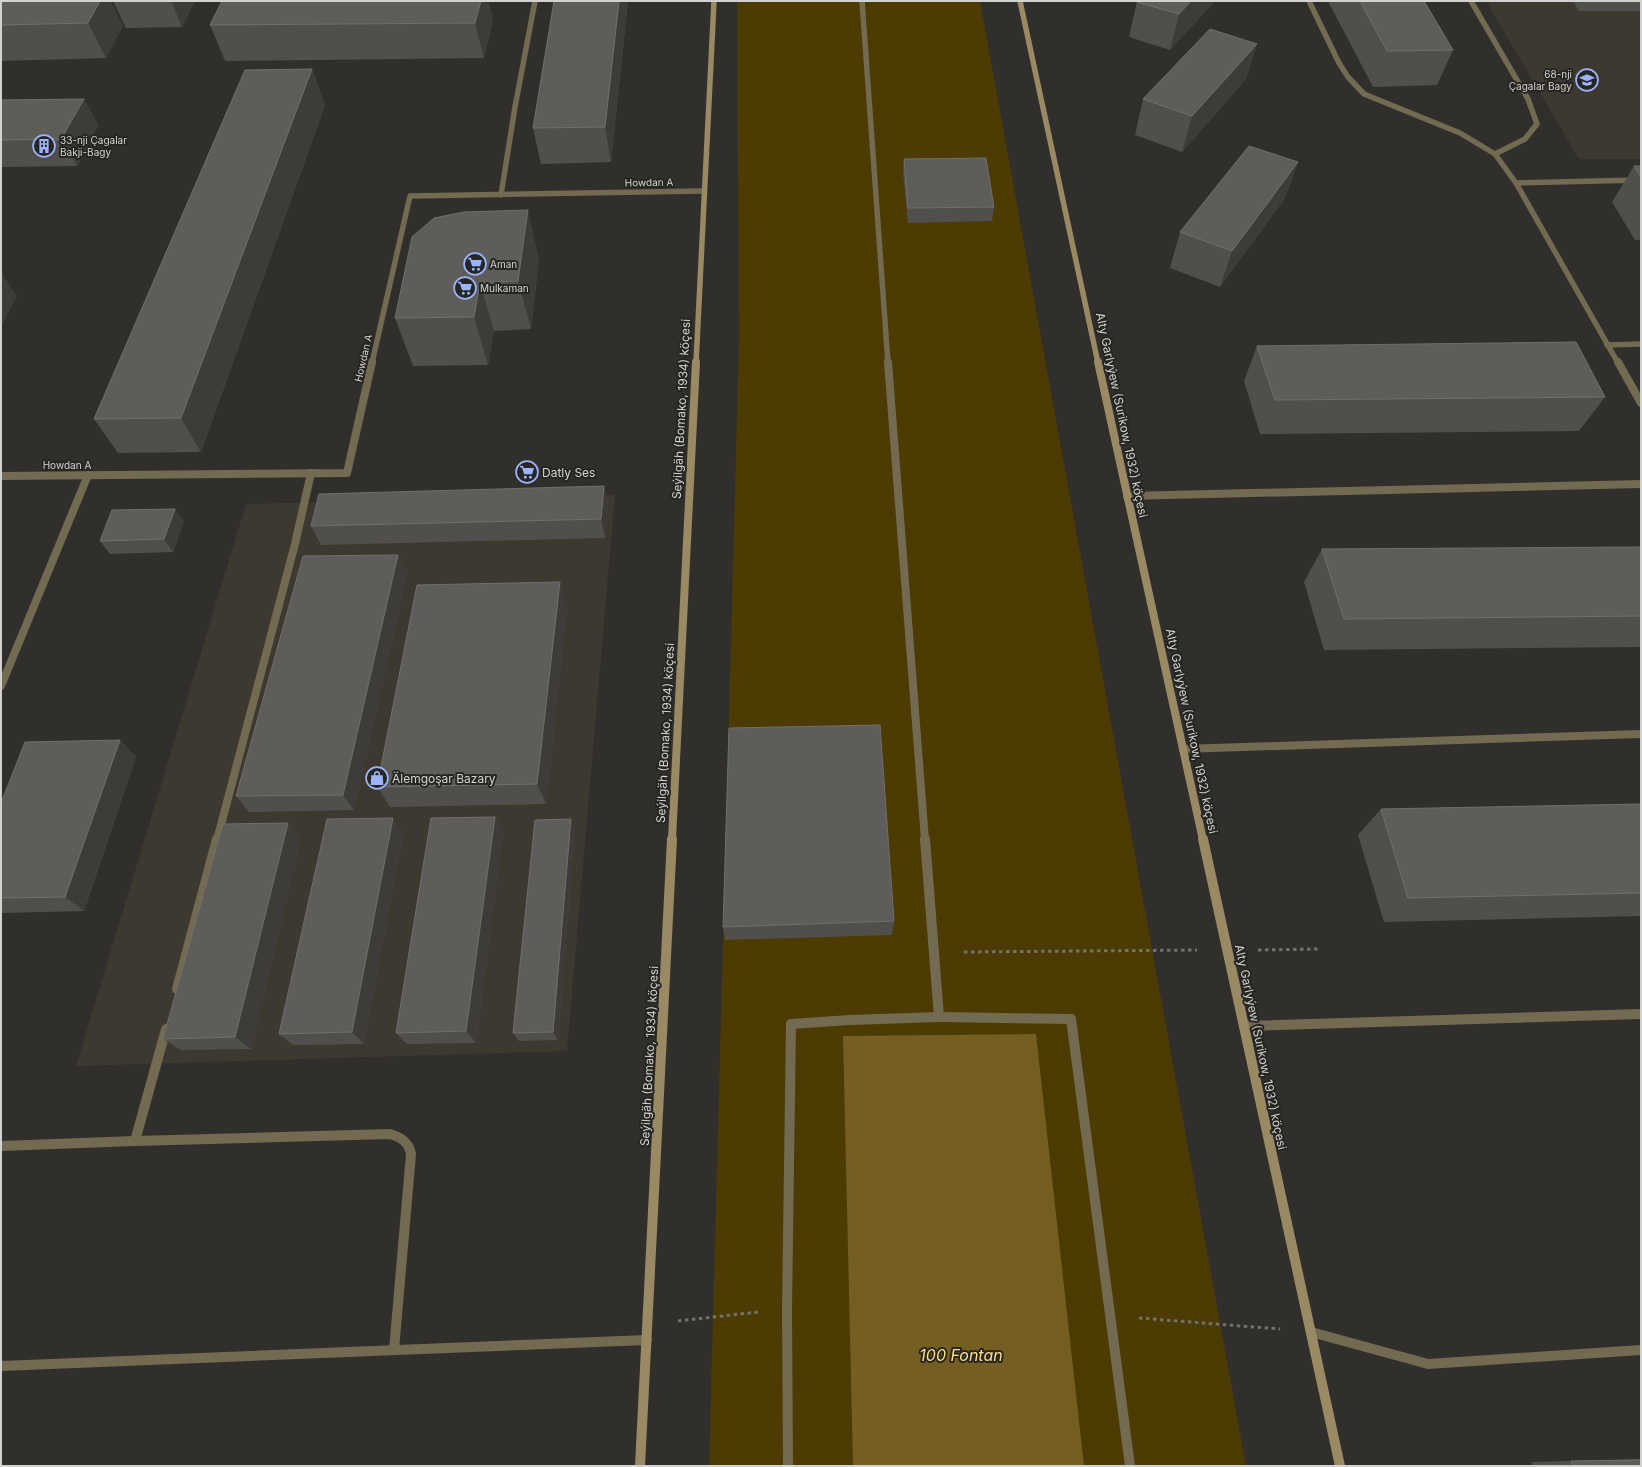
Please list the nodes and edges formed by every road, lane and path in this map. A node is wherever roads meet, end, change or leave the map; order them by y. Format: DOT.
graph roads {
  1 [pos="535,1"];
  2 [pos="714,1"];
  3 [pos="862,1"];
  4 [pos="1020,1"];
  5 [pos="1310,1"];
  6 [pos="1471,1"];
  7 [pos="1495,154"];
  8 [pos="1641,180"];
  9 [pos="1516,183"];
  10 [pos="703,191"];
  11 [pos="501,195"];
  12 [pos="1641,344"];
  13 [pos="1607,345"];
  14 [pos="1641,403"];
  15 [pos="311,473"];
  16 [pos="88,475"];
  17 [pos="1,476"];
  18 [pos="1641,484"];
  19 [pos="1127,496"];
  20 [pos="1,686"];
  21 [pos="1641,734"];
  22 [pos="1183,748"];
  23 [pos="1318,949"];
  24 [pos="1228,950"];
  25 [pos="934,952"];
  26 [pos="174,1002"];
  27 [pos="1641,1014"];
  28 [pos="170,1017"];
  29 [pos="939,1017"];
  30 [pos="1244,1026"];
  31 [pos="135,1140"];
  32 [pos="1,1146"];
  33 [pos="787,1309"];
  34 [pos="1111,1316"];
  35 [pos="647,1324"];
  36 [pos="1310,1332"];
  37 [pos="647,1340"];
  38 [pos="394,1350"];
  39 [pos="1641,1350"];
  40 [pos="1,1366"];
  41 [pos="640,1466"];
  42 [pos="788,1466"];
  43 [pos="1130,1466"];
  44 [pos="1340,1466"];
  1 -- 11 [label="street"];
  2 -- 10 [label="street, Seýilgäh (Bomako, 1934) köçesi"];
  3 -- 25 [label="street"];
  4 -- 19 [label="street, Alty Garlyýew (Surikow, 1932) köçesi"];
  5 -- 7 [label="street"];
  6 -- 7 [label="street"];
  7 -- 9 [label="street"];
  8 -- 9 [label="street"];
  9 -- 13 [label="street"];
  10 -- 11 [label="street, Howdan A"];
  10 -- 35 [label="street, Seýilgäh (Bomako, 1934) köçesi"];
  11 -- 15 [label="street, Howdan A"];
  12 -- 13 [label="street"];
  13 -- 14 [label="street"];
  15 -- 16 [label="street, Howdan A"];
  15 -- 26 [label="street"];
  16 -- 17 [label="street, Howdan A"];
  16 -- 20 [label="street"];
  18 -- 19 [label="street"];
  19 -- 22 [label="street, Alty Garlyýew (Surikow, 1932) köçesi"];
  21 -- 22 [label="street"];
  22 -- 24 [label="street, Alty Garlyýew (Surikow, 1932) köçesi"];
  23 -- 24 [label="path"];
  24 -- 25 [label="path"];
  24 -- 30 [label="street, Alty Garlyýew (Surikow, 1932) köçesi"];
  25 -- 29 [label="street"];
  27 -- 30 [label="street"];
  28 -- 31 [label="street"];
  29 -- 33 [label="street"];
  29 -- 34 [label="street"];
  30 -- 36 [label="street, Alty Garlyýew (Surikow, 1932) köçesi"];
  31 -- 32 [label="street"];
  31 -- 38 [label="street"];
  33 -- 35 [label="path"];
  33 -- 42 [label="street"];
  34 -- 36 [label="path"];
  34 -- 43 [label="street"];
  35 -- 37 [label="street, Seýilgäh (Bomako, 1934) köçesi"];
  36 -- 39 [label="street"];
  36 -- 44 [label="street, Alty Garlyýew (Surikow, 1932) köçesi"];
  37 -- 38 [label="street"];
  37 -- 41 [label="street, Seýilgäh (Bomako, 1934) köçesi"];
  38 -- 40 [label="street"];
}
